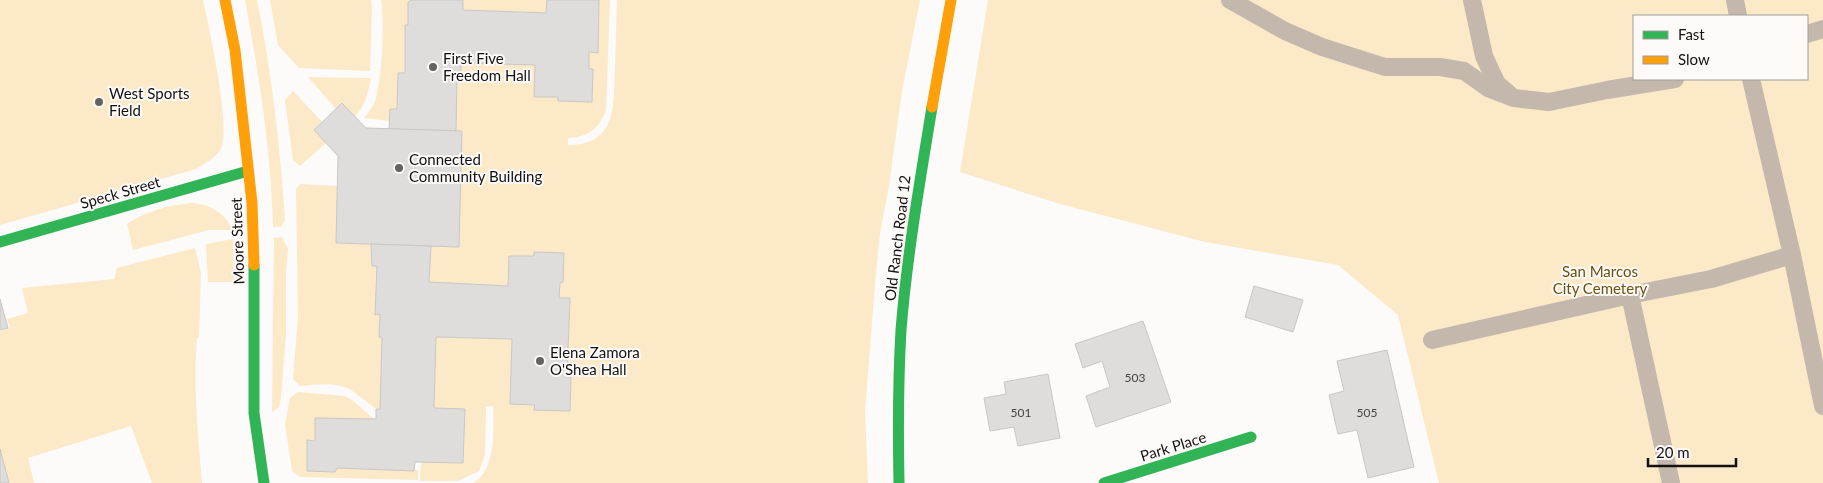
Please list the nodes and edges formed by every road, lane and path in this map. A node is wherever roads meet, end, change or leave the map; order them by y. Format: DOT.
graph roads {
  1 [pos="225,0"];
  2 [pos="951,0"];
  3 [pos="1230,0"];
  4 [pos="1472,0"];
  5 [pos="1735,0"];
  6 [pos="1738,15"];
  7 [pos="1823,29"];
  8 [pos="1808,34"];
  9 [pos="1669,80"];
  10 [pos="1751,80"];
  11 [pos="1514,98"];
  12 [pos="248,171"];
  13 [pos="0,242"];
  14 [pos="1792,255"];
  15 [pos="1630,295"];
  16 [pos="1432,340"];
  17 [pos="1823,406"];
  18 [pos="1250,437"];
  19 [pos="264,483"];
  20 [pos="899,483"];
  21 [pos="1104,483"];
  22 [pos="1671,483"];
  1 -- 12 [label="street, Moore Street"];
  2 -- 20 [label="street, Old Ranch Road 12"];
  3 -- 11 [label="lane"];
  4 -- 11 [label="lane"];
  5 -- 6 [label="lane"];
  7 -- 8 [label="lane"];
  9 -- 11 [label="lane"];
  10 -- 14 [label="lane"];
  12 -- 13 [label="street, Speck Street"];
  12 -- 19 [label="street, Moore Street"];
  14 -- 15 [label="lane"];
  14 -- 17 [label="lane"];
  15 -- 16 [label="lane"];
  15 -- 22 [label="lane"];
  18 -- 21 [label="street, Park Place"];
}
